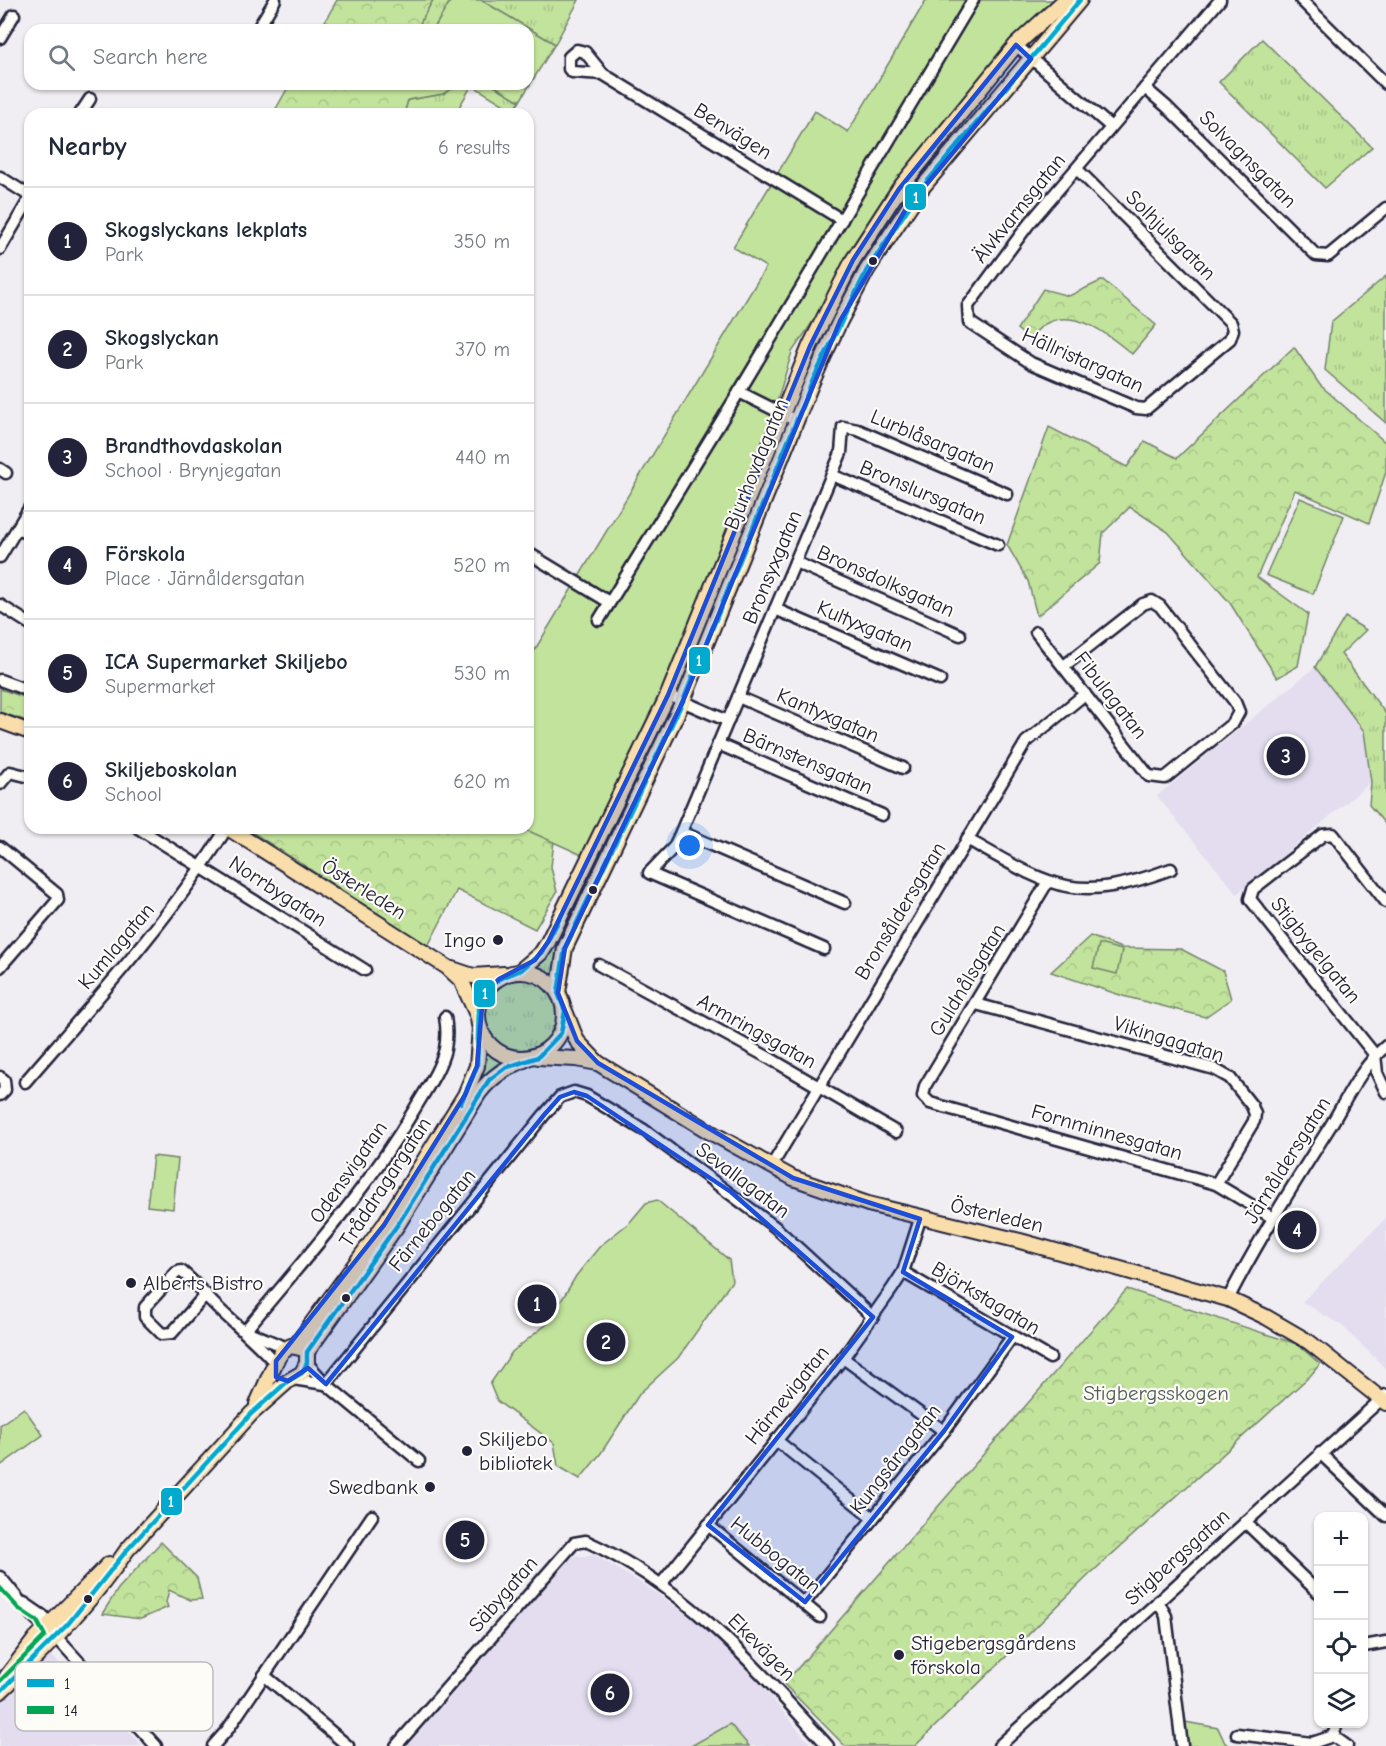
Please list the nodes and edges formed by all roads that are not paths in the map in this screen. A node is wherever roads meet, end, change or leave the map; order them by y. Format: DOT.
graph roads {
  1 [pos="275,0"];
  2 [pos="973,0"];
  3 [pos="1065,0"];
  4 [pos="1080,0"];
  5 [pos="1220,0"];
  6 [pos="1301,0"];
  7 [pos="14,15"];
  8 [pos="261,24"];
  9 [pos="0,38"];
  10 [pos="1016,45"];
  11 [pos="1031,59"];
  12 [pos="603,74"];
  13 [pos="1386,84"];
  14 [pos="1145,88"];
  15 [pos="90,99"];
  16 [pos="84,108"];
  17 [pos="1111,128"];
  18 [pos="1077,169"];
  19 [pos="0,177"];
  20 [pos="24,193"];
  21 [pos="24,207"];
  22 [pos="1386,208"];
  23 [pos="842,220"];
  24 [pos="0,249"];
  25 [pos="968,318"];
  26 [pos="1233,330"];
  27 [pos="739,392"];
  28 [pos="783,412"];
  29 [pos="797,421"];
  30 [pos="843,427"];
  31 [pos="832,475"];
  32 [pos="1007,494"];
  33 [pos="24,518"];
  34 [pos="18,528"];
  35 [pos="24,532"];
  36 [pos="998,545"];
  37 [pos="0,557"];
  38 [pos="534,558"];
  39 [pos="795,562"];
  40 [pos="609,602"];
  41 [pos="0,605"];
  42 [pos="775,609"];
  43 [pos="24,620"];
  44 [pos="599,620"];
  45 [pos="1036,632"];
  46 [pos="960,635"];
  47 [pos="1064,666"];
  48 [pos="0,680"];
  49 [pos="940,680"];
  50 [pos="24,690"];
  51 [pos="1085,694"];
  52 [pos="668,695"];
  53 [pos="738,697"];
  54 [pos="683,701"];
  55 [pos="0,721"];
  56 [pos="728,721"];
  57 [pos="24,730"];
  58 [pos="718,744"];
  59 [pos="903,768"];
  60 [pos="24,776"];
  61 [pos="628,781"];
  62 [pos="0,784"];
  63 [pos="643,789"];
  64 [pos="882,815"];
  65 [pos="681,832"];
  66 [pos="148,834"];
  67 [pos="223,834"];
  68 [pos="236,834"];
  69 [pos="967,839"];
  70 [pos="0,848"];
  71 [pos="203,866"];
  72 [pos="1171,869"];
  73 [pos="1047,883"];
  74 [pos="1386,902"];
  75 [pos="845,903"];
  76 [pos="824,949"];
  77 [pos="599,965"];
  78 [pos="0,967"];
  79 [pos="447,967"];
  80 [pos="365,970"];
  81 [pos="515,972"];
  82 [pos="558,993"];
  83 [pos="976,1004"];
  84 [pos="566,1011"];
  85 [pos="445,1017"];
  86 [pos="479,1023"];
  87 [pos="1386,1046"];
  88 [pos="1375,1055"];
  89 [pos="532,1058"];
  90 [pos="598,1063"];
  91 [pos="2,1079"];
  92 [pos="25,1082"];
  93 [pos="817,1087"];
  94 [pos="1386,1092"];
  95 [pos="577,1093"];
  96 [pos="0,1095"];
  97 [pos="924,1097"];
  98 [pos="896,1132"];
  99 [pos="771,1167"];
  100 [pos="1216,1184"];
  101 [pos="1273,1218"];
  102 [pos="920,1219"];
  103 [pos="903,1272"];
  104 [pos="206,1294"];
  105 [pos="1228,1299"];
  106 [pos="873,1317"];
  107 [pos="245,1331"];
  108 [pos="1012,1336"];
  109 [pos="299,1352"];
  110 [pos="843,1358"];
  111 [pos="1050,1358"];
  112 [pos="274,1365"];
  113 [pos="290,1380"];
  114 [pos="326,1384"];
  115 [pos="1385,1399"];
  116 [pos="251,1414"];
  117 [pos="944,1431"];
  118 [pos="776,1440"];
  119 [pos="1320,1454"];
  120 [pos="419,1461"];
  121 [pos="372,1516"];
  122 [pos="1386,1516"];
  123 [pos="873,1518"];
  124 [pos="1245,1522"];
  125 [pos="708,1524"];
  126 [pos="0,1577"];
  127 [pos="662,1583"];
  128 [pos="1314,1588"];
  129 [pos="1158,1601"];
  130 [pos="805,1602"];
  131 [pos="820,1617"];
  132 [pos="51,1631"];
  133 [pos="1386,1642"];
  134 [pos="1368,1645"];
  135 [pos="22,1662"];
  136 [pos="25,1662"];
  137 [pos="79,1662"];
  138 [pos="15,1669"];
  139 [pos="15,1674"];
  140 [pos="264,1675"];
  141 [pos="0,1685"];
  142 [pos="0,1692"];
  143 [pos="1336,1728"];
  144 [pos="142,1731"];
  145 [pos="1237,1734"];
  146 [pos="1333,1736"];
  147 [pos="156,1746"];
  148 [pos="213,1746"];
  149 [pos="348,1746"];
  150 [pos="396,1746"];
  151 [pos="828,1746"];
  152 [pos="999,1746"];
  153 [pos="1182,1746"];
  154 [pos="1347,1746"];
  1 -- 8 [label="street"];
  2 -- 23 [label="street"];
  3 -- 10 [label="main road, Bjurhovdagatan"];
  4 -- 11 [label="main road, Bjurhovdagatan"];
  5 -- 14 [label="street, Älvkvarnsgatan"];
  6 -- 13 [label="street"];
  7 -- 9 [label="street"];
  10 -- 11 [label="street"];
  10 -- 28 [label="main road, Bjurhovdagatan"];
  11 -- 17 [label="street"];
  11 -- 29 [label="main road, Bjurhovdagatan"];
  12 -- 23 [label="street, Benvägen"];
  14 -- 17 [label="street, Älvkvarnsgatan"];
  14 -- 22 [label="street, Solvagnsgatan"];
  15 -- 16 [label="street"];
  17 -- 18 [label="street, Älvkvarnsgatan"];
  18 -- 25 [label="street, Älvkvarnsgatan"];
  18 -- 26 [label="street, Solhjulsgatan"];
  19 -- 20 [label="street"];
  21 -- 24 [label="street"];
  23 -- 27 [label="street"];
  25 -- 26 [label="street, Hällristargatan"];
  27 -- 28 [label="street"];
  27 -- 40 [label="street"];
  28 -- 29 [label="street"];
  28 -- 52 [label="main road, Bjurhovdagatan"];
  29 -- 54 [label="main road, Bjurhovdagatan"];
  30 -- 31 [label="street, Bronsyxgatan"];
  30 -- 32 [label="street, Lurblåsargatan"];
  31 -- 36 [label="street, Bronslursgatan"];
  31 -- 39 [label="street, Bronsyxgatan"];
  33 -- 34 [label="street"];
  34 -- 35 [label="street"];
  34 -- 37 [label="street"];
  38 -- 40 [label="street"];
  39 -- 42 [label="street, Bronsyxgatan"];
  39 -- 46 [label="street, Bronsdolksgatan"];
  40 -- 44 [label="street"];
  41 -- 43 [label="street"];
  42 -- 49 [label="street, Kultyxgatan"];
  42 -- 53 [label="street, Bronsyxgatan"];
  45 -- 47 [label="street, Fibulagatan"];
  47 -- 51 [label="street, Fibulagatan"];
  47 -- 51 [label="street, Fibulagatan"];
  48 -- 50 [label="street"];
  51 -- 69 [label="street, Bronsåldersgatan"];
  52 -- 54 [label="street"];
  52 -- 61 [label="main road, Bjurhovdagatan"];
  53 -- 56 [label="street, Bronsyxgatan"];
  53 -- 59 [label="street, Kantyxgatan"];
  54 -- 56 [label="street"];
  54 -- 63 [label="main road, Bjurhovdagatan"];
  55 -- 57 [label="main road"];
  56 -- 58 [label="street, Bronsyxgatan"];
  58 -- 64 [label="street, Bärnstensgatan"];
  58 -- 65 [label="street, Bronsyxgatan"];
  60 -- 62 [label="street"];
  61 -- 63 [label="main road"];
  61 -- 81 [label="main road, Bjurhovdagatan"];
  63 -- 82 [label="main road, Bjurhovdagatan"];
  65 -- 75 [label="street"];
  65 -- 76 [label="street, Bronsyxgatan"];
  66 -- 71 [label="street, Norrbygatan"];
  67 -- 71 [label="street, Kumlagatan"];
  68 -- 79 [label="main road, Österleden"];
  69 -- 73 [label="street"];
  69 -- 93 [label="street, Bronsåldersgatan"];
  70 -- 78 [label="street"];
  71 -- 80 [label="street, Norrbygatan"];
  71 -- 92 [label="street, Kumlagatan"];
  72 -- 73 [label="street"];
  73 -- 83 [label="street, Guldnålsgatan"];
  74 -- 88 [label="street, Stigbygelgatan"];
  77 -- 93 [label="street, Armringsgatan"];
  79 -- 81 [label="main road, Österleden"];
  79 -- 86 [label="main road, Österleden"];
  81 -- 82 [label="main road"];
  81 -- 86 [label="main road"];
  82 -- 84 [label="main road"];
  83 -- 97 [label="street, Guldnålsgatan"];
  83 -- 100 [label="street, Vikingagatan"];
  84 -- 89 [label="main road"];
  84 -- 90 [label="main road, Österleden"];
  85 -- 107 [label="street, Odensvigatan"];
  86 -- 89 [label="main road"];
  86 -- 109 [label="main road, Tråddragargatan"];
  87 -- 88 [label="street, Järnåldersgatan"];
  88 -- 94 [label="street"];
  88 -- 101 [label="street, Järnåldersgatan"];
  89 -- 90 [label="main road, Österleden"];
  89 -- 109 [label="main road, Tråddragargatan"];
  90 -- 99 [label="main road, Österleden"];
  91 -- 96 [label="street"];
  93 -- 98 [label="street, Armringsgatan"];
  93 -- 99 [label="street, Bronsåldersgatan"];
  95 -- 106 [label="street, Sevallagatan"];
  95 -- 114 [label="street, Färnebogatan"];
  97 -- 100 [label="street, Fornminnesgatan"];
  99 -- 102 [label="main road, Österleden"];
  100 -- 101 [label="street, Fornminnesgatan"];
  101 -- 105 [label="street, Järnåldersgatan"];
  102 -- 103 [label="street, Härnevigatan"];
  102 -- 105 [label="main road, Österleden"];
  103 -- 106 [label="street, Härnevigatan"];
  103 -- 108 [label="street, Björkstagatan"];
  104 -- 104 [label="street"];
  104 -- 107 [label="street"];
  105 -- 115 [label="main road, Österleden"];
  106 -- 110 [label="street, Härnevigatan"];
  107 -- 109 [label="street"];
  107 -- 112 [label="street"];
  108 -- 111 [label="street, Björkstagatan"];
  108 -- 117 [label="street, Kungsåragatan"];
  109 -- 112 [label="main road, Tråddragargatan"];
  109 -- 113 [label="main road, Tråddragargatan"];
  109 -- 114 [label="street"];
  110 -- 117 [label="street"];
  110 -- 118 [label="street, Härnevigatan"];
  112 -- 113 [label="main road"];
  112 -- 116 [label="main road, Tråddragargatan"];
  113 -- 114 [label="street"];
  113 -- 116 [label="main road, Tråddragargatan"];
  114 -- 120 [label="street"];
  115 -- 119 [label="street, Stigbergsgatan"];
  116 -- 132 [label="main road, Tråddragargatan"];
  117 -- 123 [label="street, Kungsåragatan"];
  118 -- 123 [label="street"];
  118 -- 125 [label="street, Härnevigatan"];
  119 -- 122 [label="street"];
  119 -- 124 [label="street, Stigbergsgatan"];
  121 -- 140 [label="street"];
  123 -- 130 [label="street, Kungsåragatan"];
  124 -- 128 [label="street"];
  124 -- 129 [label="street, Stigbergsgatan"];
  125 -- 127 [label="street, Härnevigatan"];
  125 -- 130 [label="street, Hubbogatan"];
  126 -- 132 [label="street"];
  127 -- 150 [label="street, Säbygatan"];
  127 -- 151 [label="street, Ekevägen"];
  129 -- 152 [label="street, Stigbergsgatan"];
  129 -- 153 [label="street"];
  130 -- 131 [label="street, Hubbogatan"];
  132 -- 135 [label="main road, Tråddragargatan"];
  132 -- 136 [label="main road, Tråddragargatan"];
  132 -- 137 [label="street"];
  133 -- 134 [label="street"];
  138 -- 141 [label="main road, Tråddragargatan"];
  139 -- 142 [label="main road, Tråddragargatan"];
  140 -- 148 [label="street"];
  140 -- 149 [label="street"];
  143 -- 146 [label="street"];
  144 -- 147 [label="street"];
  145 -- 146 [label="street"];
  146 -- 154 [label="street"];
}
